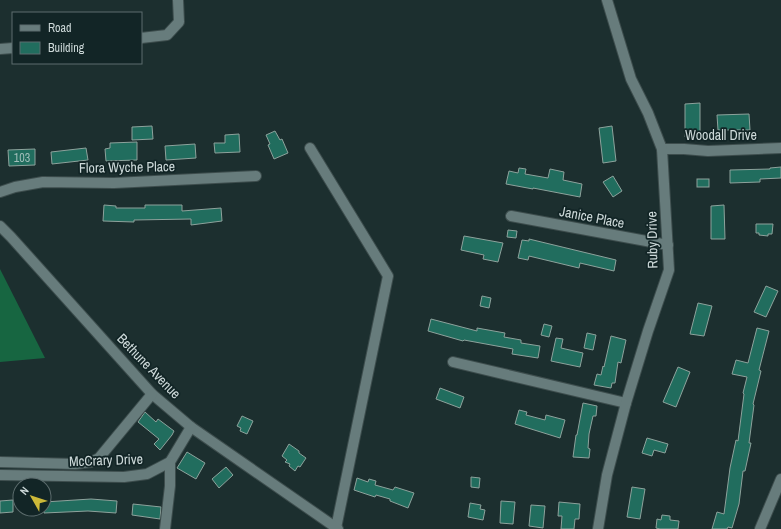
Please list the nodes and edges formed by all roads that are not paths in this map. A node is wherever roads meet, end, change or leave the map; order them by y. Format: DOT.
graph roads {
  1 [pos="178,0"];
  2 [pos="606,0"];
  3 [pos="142,38"];
  4 [pos="12,48"];
  5 [pos="0,49"];
  6 [pos="310,148"];
  7 [pos="781,148"];
  8 [pos="662,149"];
  9 [pos="256,176"];
  10 [pos="0,192"];
  11 [pos="511,216"];
  12 [pos="0,226"];
  13 [pos="668,245"];
  14 [pos="453,362"];
  15 [pos="152,394"];
  16 [pos="626,403"];
  17 [pos="192,427"];
  18 [pos="0,462"];
  19 [pos="170,462"];
  20 [pos="0,475"];
  21 [pos="781,479"];
  22 [pos="337,528"];
  23 [pos="165,529"];
  24 [pos="598,529"];
  25 [pos="760,529"];
  1 -- 3 [label="street"];
  2 -- 8 [label="street, Ruby Drive"];
  4 -- 5 [label="street"];
  6 -- 22 [label="street"];
  7 -- 8 [label="street, Woodall Drive"];
  8 -- 13 [label="street, Ruby Drive"];
  9 -- 10 [label="street, Flora Wyche Place"];
  11 -- 13 [label="street, Janice Place"];
  12 -- 15 [label="street, Bethune Avenue"];
  13 -- 16 [label="street, Ruby Drive"];
  14 -- 16 [label="street"];
  15 -- 17 [label="street, Bethune Avenue"];
  15 -- 18 [label="street"];
  16 -- 24 [label="street, Ruby Drive"];
  17 -- 19 [label="street"];
  17 -- 22 [label="street, Bethune Avenue"];
  19 -- 20 [label="street, McCrary Drive"];
  19 -- 23 [label="street"];
  21 -- 25 [label="street"];
}
